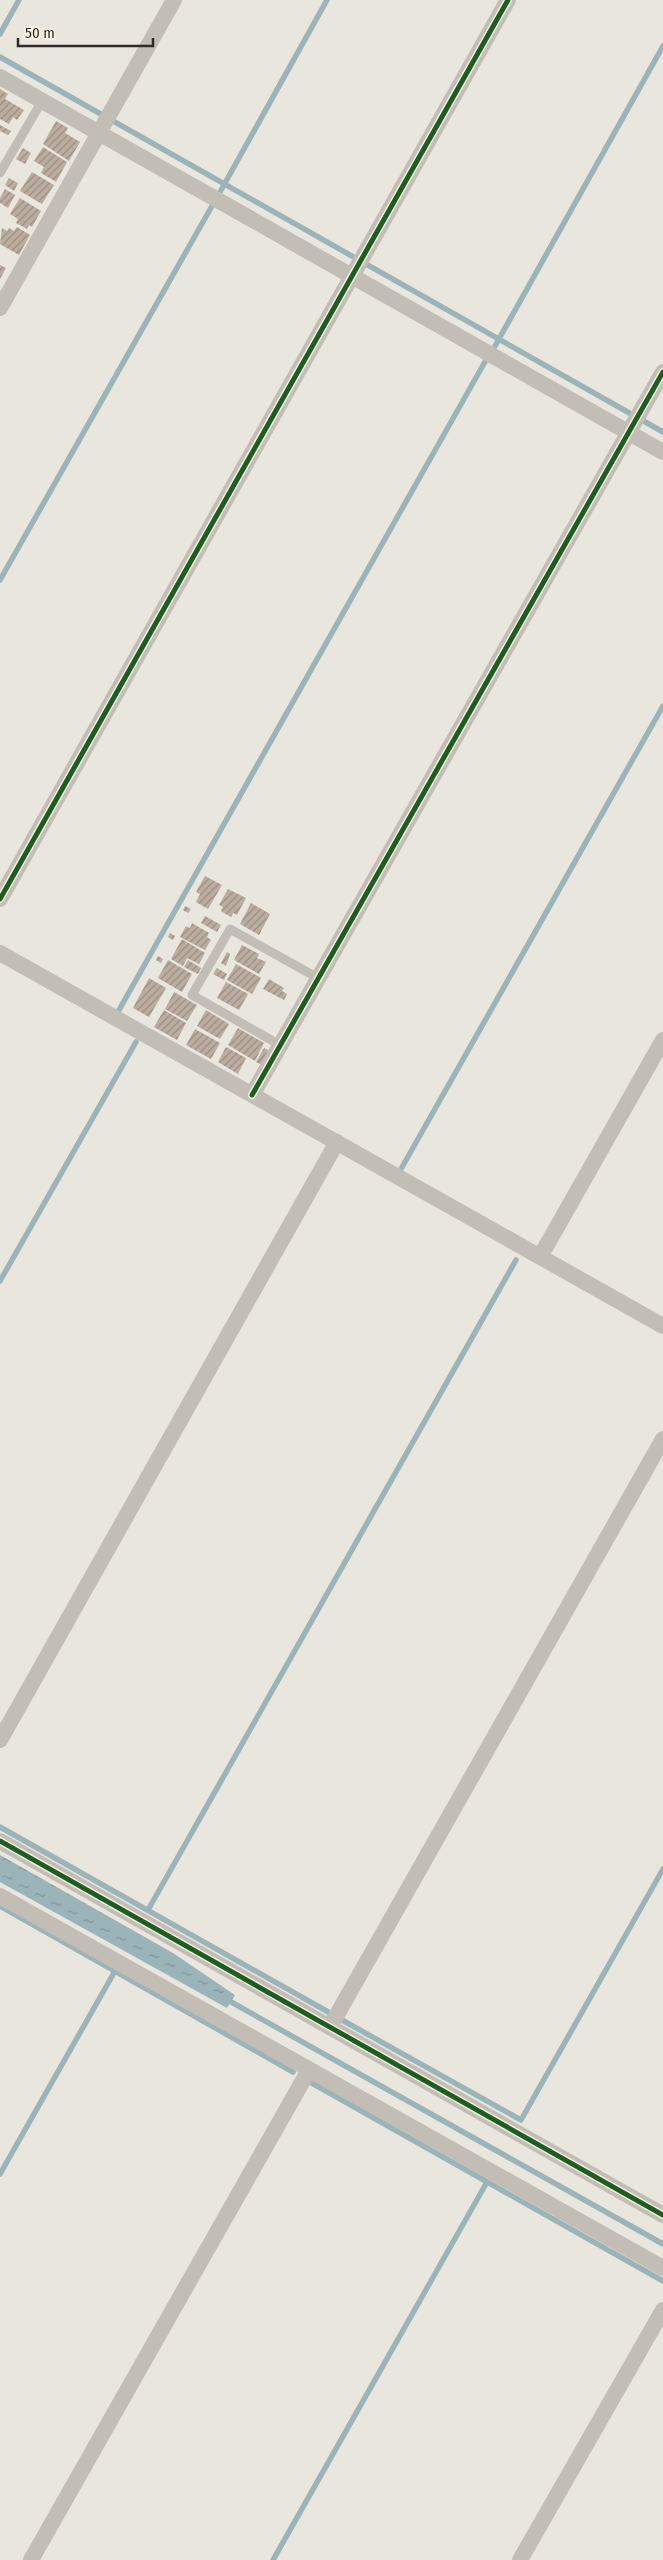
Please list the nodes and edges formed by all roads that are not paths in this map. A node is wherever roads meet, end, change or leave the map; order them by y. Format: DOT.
graph roads {
  1 [pos="174,0"];
  2 [pos="508,0"];
  3 [pos="0,77"];
  4 [pos="42,101"];
  5 [pos="101,130"];
  6 [pos="0,172"];
  7 [pos="354,273"];
  8 [pos="5,287"];
  9 [pos="0,308"];
  10 [pos="663,372"];
  11 [pos="631,430"];
  12 [pos="663,452"];
  13 [pos="0,900"];
  14 [pos="0,953"];
  15 [pos="318,978"];
  16 [pos="663,1040"];
  17 [pos="280,1045"];
  18 [pos="252,1095"];
  19 [pos="337,1142"];
  20 [pos="540,1257"];
  21 [pos="663,1326"];
  22 [pos="663,1440"];
  23 [pos="0,1740"];
  24 [pos="0,1841"];
  25 [pos="0,1896"];
  26 [pos="330,2028"];
  27 [pos="309,2070"];
  28 [pos="663,2215"];
  29 [pos="663,2268"];
  30 [pos="663,2310"];
  31 [pos="32,2560"];
  32 [pos="520,2560"];
  1 -- 5 [label="street"];
  2 -- 7 [label="street"];
  3 -- 4 [label="street"];
  4 -- 5 [label="street"];
  4 -- 6 [label="lane"];
  5 -- 7 [label="street"];
  5 -- 8 [label="street"];
  7 -- 11 [label="street"];
  7 -- 13 [label="street"];
  8 -- 9 [label="street"];
  10 -- 11 [label="street"];
  11 -- 12 [label="street"];
  11 -- 15 [label="street"];
  14 -- 18 [label="street"];
  15 -- 17 [label="street"];
  15 -- 17 [label="lane"];
  16 -- 20 [label="street"];
  17 -- 18 [label="street"];
  18 -- 19 [label="street"];
  19 -- 20 [label="street"];
  19 -- 23 [label="street"];
  20 -- 21 [label="street"];
  22 -- 26 [label="street"];
  24 -- 26 [label="street"];
  25 -- 27 [label="street"];
  26 -- 28 [label="street"];
  27 -- 29 [label="street"];
  27 -- 31 [label="street"];
  30 -- 32 [label="street"];
}
